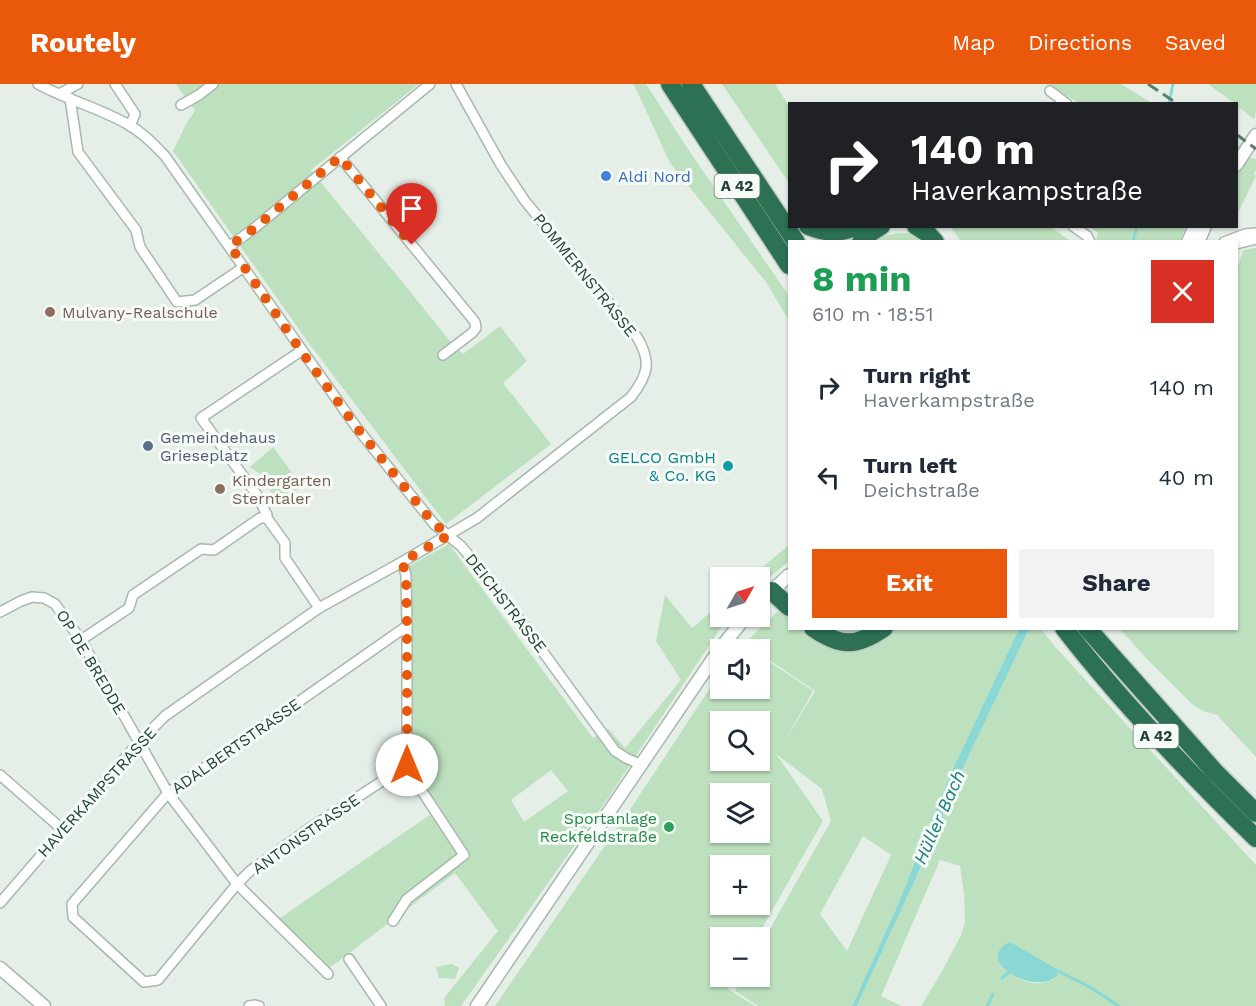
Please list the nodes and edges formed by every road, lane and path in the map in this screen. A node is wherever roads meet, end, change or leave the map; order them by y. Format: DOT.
graph roads {
  1 [pos="38,84"];
  2 [pos="78,84"];
  3 [pos="115,84"];
  4 [pos="213,84"];
  5 [pos="430,84"];
  6 [pos="456,84"];
  7 [pos="670,84"];
  8 [pos="691,84"];
  9 [pos="1050,92"];
  10 [pos="59,94"];
  11 [pos="70,98"];
  12 [pos="1064,102"];
  13 [pos="182,105"];
  14 [pos="712,116"];
  15 [pos="130,126"];
  16 [pos="1256,135"];
  17 [pos="340,157"];
  18 [pos="1238,162"];
  19 [pos="788,211"];
  20 [pos="814,228"];
  21 [pos="852,228"];
  22 [pos="878,228"];
  23 [pos="919,228"];
  24 [pos="930,228"];
  25 [pos="1076,228"];
  26 [pos="1256,233"];
  27 [pos="1256,239"];
  28 [pos="795,240"];
  29 [pos="863,240"];
  30 [pos="933,240"];
  31 [pos="942,240"];
  32 [pos="1089,240"];
  33 [pos="1229,240"];
  34 [pos="1238,244"];
  35 [pos="230,246"];
  36 [pos="788,263"];
  37 [pos="244,267"];
  38 [pos="301,351"];
  39 [pos="443,356"];
  40 [pos="267,518"];
  41 [pos="449,535"];
  42 [pos="402,562"];
  43 [pos="778,588"];
  44 [pos="788,605"];
  45 [pos="319,608"];
  46 [pos="0,612"];
  47 [pos="407,626"];
  48 [pos="737,627"];
  49 [pos="816,630"];
  50 [pos="828,630"];
  51 [pos="871,630"];
  52 [pos="881,630"];
  53 [pos="1065,630"];
  54 [pos="1089,630"];
  55 [pos="81,640"];
  56 [pos="139,742"];
  57 [pos="407,765"];
  58 [pos="642,765"];
  59 [pos="0,775"];
  60 [pos="168,793"];
  61 [pos="1256,813"];
  62 [pos="63,830"];
  63 [pos="1256,838"];
  64 [pos="237,884"];
  65 [pos="0,903"];
  66 [pos="393,921"];
  67 [pos="349,959"];
  68 [pos="0,968"];
  69 [pos="328,974"];
  70 [pos="158,980"];
  71 [pos="373,1001"];
  72 [pos="44,1006"];
  73 [pos="249,1006"];
  74 [pos="259,1006"];
  75 [pos="381,1006"];
  76 [pos="477,1006"];
  1 -- 10 [label="street, DEICHSTRASSE"];
  2 -- 10 [label="street"];
  3 -- 15 [label="street"];
  4 -- 13 [label="street"];
  5 -- 17 [label="street"];
  6 -- 41 [label="street, POMMERNSTRASSE"];
  7 -- 36 [label="highway, A 42"];
  8 -- 14 [label="highway, A 42"];
  9 -- 12 [label="street"];
  10 -- 11 [label="street, DEICHSTRASSE"];
  11 -- 15 [label="street, DEICHSTRASSE"];
  11 -- 37 [label="street"];
  14 -- 19 [label="highway"];
  14 -- 28 [label="highway, A 42"];
  15 -- 35 [label="street, DEICHSTRASSE"];
  16 -- 18 [label="street"];
  17 -- 35 [label="street"];
  17 -- 39 [label="street"];
  20 -- 21 [label="highway"];
  22 -- 29 [label="highway"];
  23 -- 30 [label="highway"];
  24 -- 31 [label="highway"];
  25 -- 32 [label="street"];
  26 -- 33 [label="street"];
  27 -- 34 [label="street"];
  35 -- 37 [label="street, DEICHSTRASSE"];
  37 -- 38 [label="street, DEICHSTRASSE"];
  38 -- 40 [label="street"];
  38 -- 41 [label="street, DEICHSTRASSE"];
  40 -- 45 [label="street"];
  40 -- 55 [label="street"];
  41 -- 42 [label="street, HAVERKAMPSTRASSE"];
  41 -- 58 [label="street, DEICHSTRASSE"];
  42 -- 45 [label="street, HAVERKAMPSTRASSE"];
  42 -- 47 [label="street"];
  43 -- 44 [label="highway"];
  45 -- 56 [label="street, HAVERKAMPSTRASSE"];
  46 -- 55 [label="street, OP DE BREDDE"];
  47 -- 57 [label="street"];
  47 -- 60 [label="street, ADALBERTSTRASSE"];
  48 -- 58 [label="street"];
  49 -- 52 [label="highway"];
  50 -- 51 [label="highway"];
  53 -- 63 [label="highway, A 42"];
  54 -- 61 [label="highway, A 42"];
  55 -- 56 [label="street, OP DE BREDDE"];
  56 -- 60 [label="street, ANTONSTRASSE"];
  56 -- 62 [label="street, HAVERKAMPSTRASSE"];
  57 -- 64 [label="street, ANTONSTRASSE"];
  57 -- 66 [label="street"];
  58 -- 76 [label="street"];
  59 -- 62 [label="street"];
  60 -- 64 [label="street, ANTONSTRASSE"];
  60 -- 70 [label="street, ADALBERTSTRASSE"];
  62 -- 65 [label="street, HAVERKAMPSTRASSE"];
  64 -- 69 [label="street, ANTONSTRASSE"];
  64 -- 70 [label="street, ANTONSTRASSE"];
  67 -- 71 [label="street"];
  68 -- 72 [label="street"];
  71 -- 75 [label="street"];
  73 -- 74 [label="street"];
}
